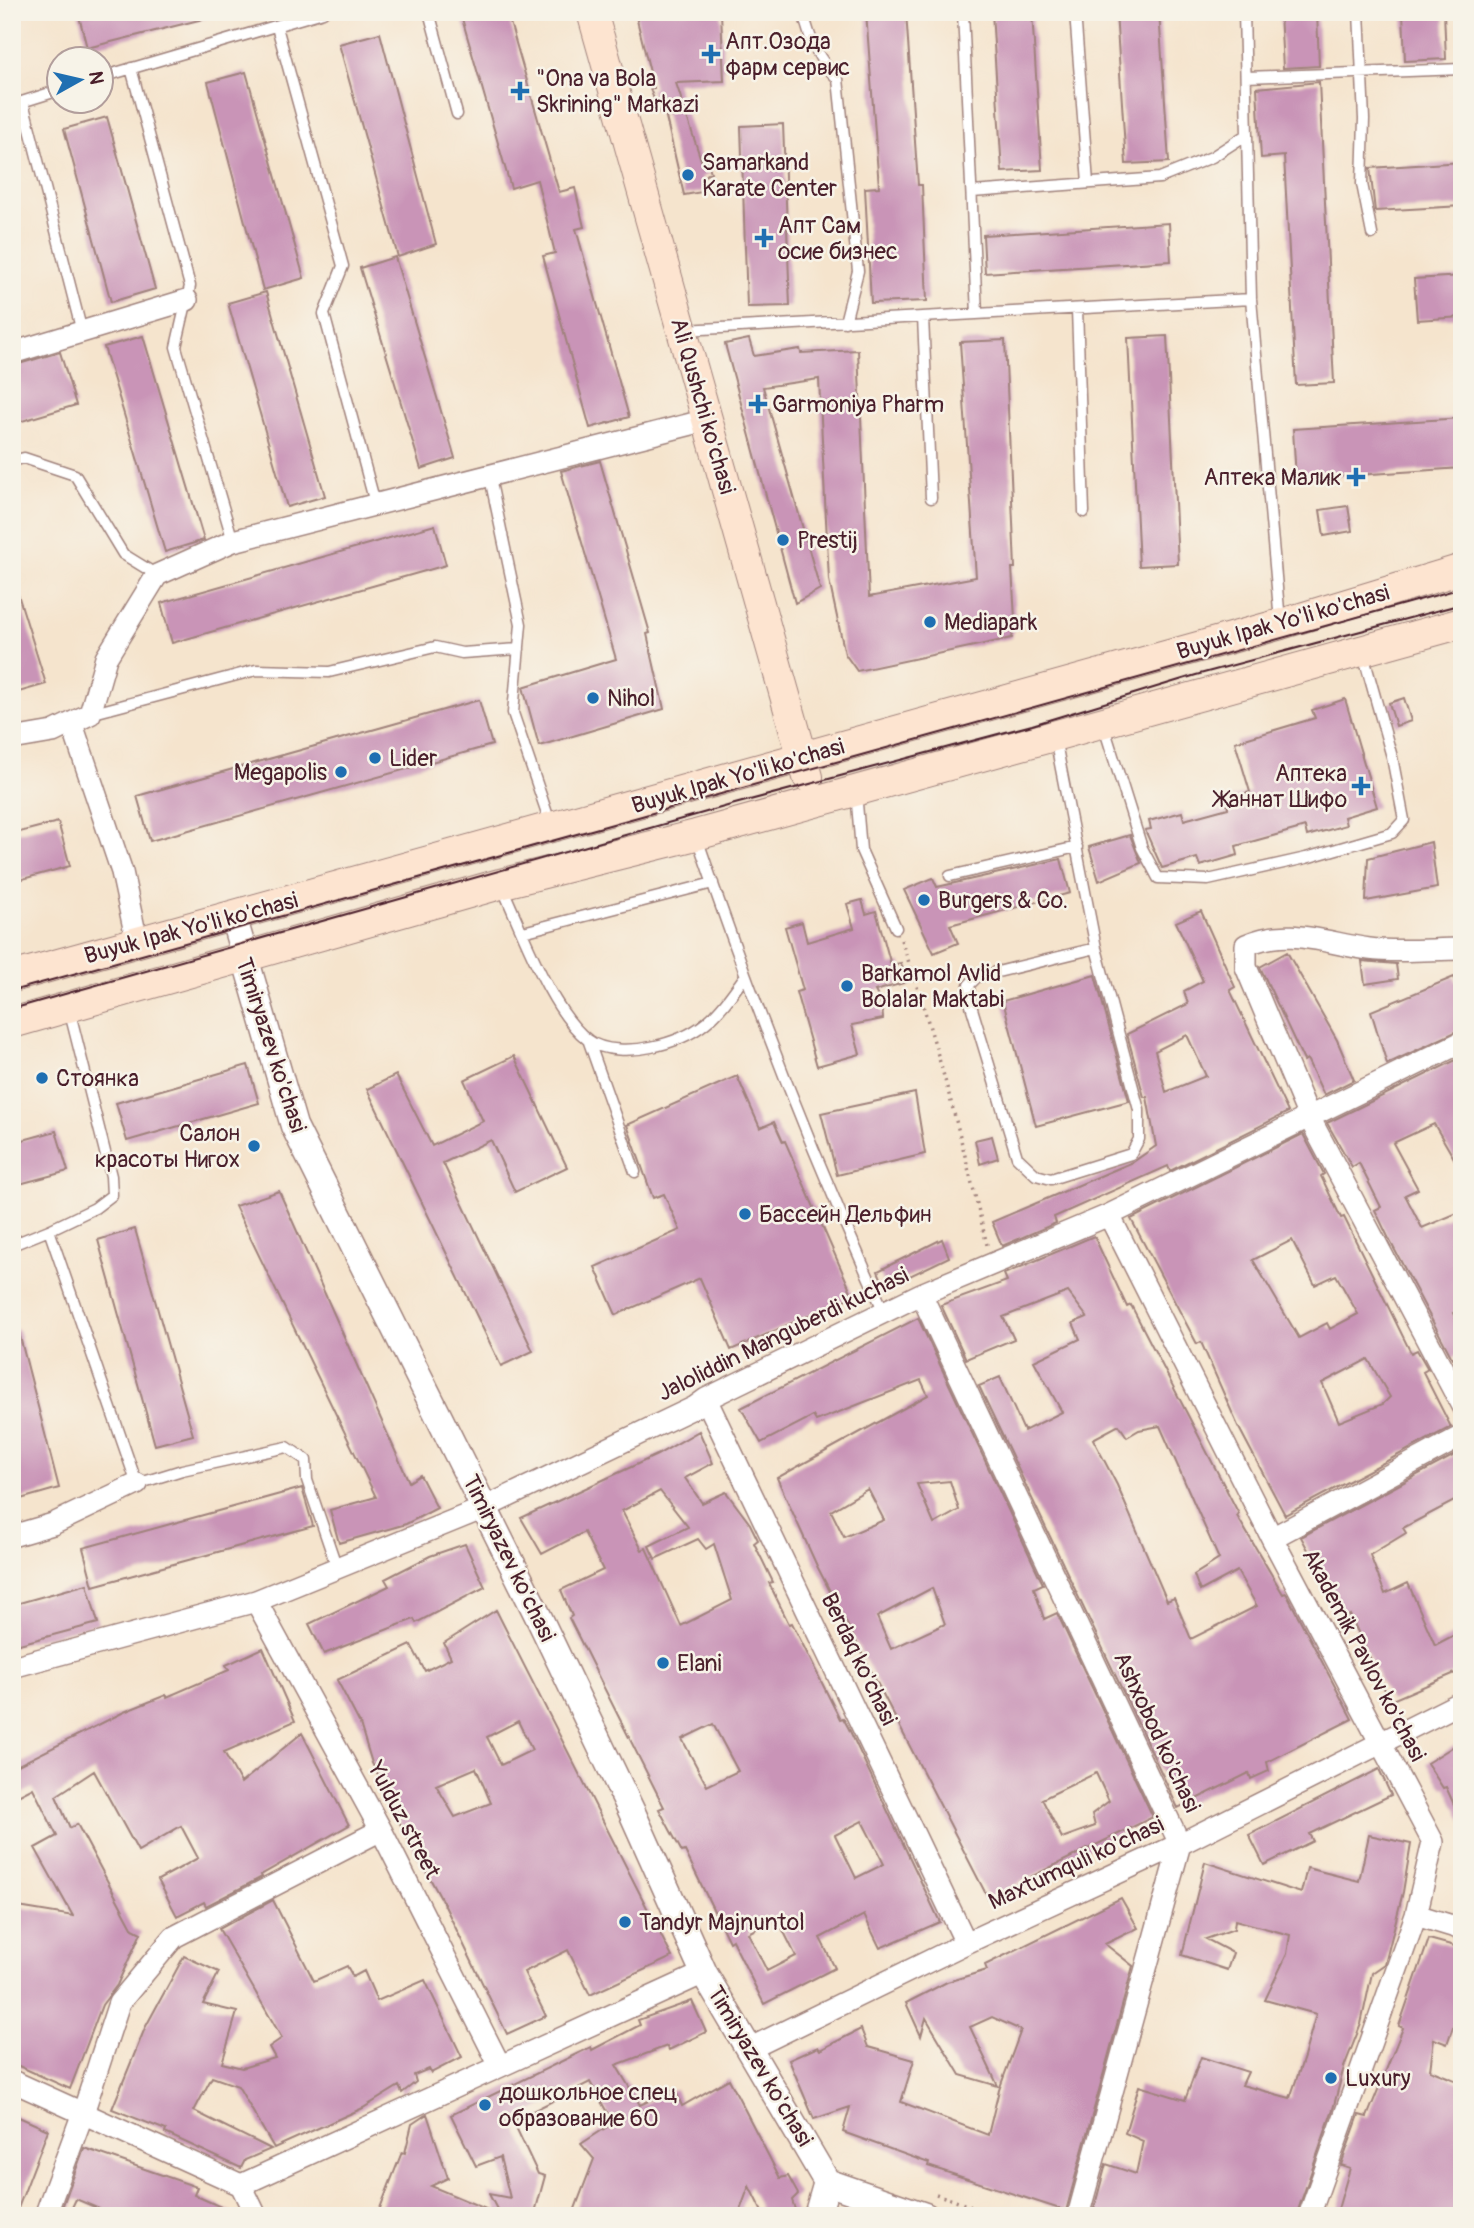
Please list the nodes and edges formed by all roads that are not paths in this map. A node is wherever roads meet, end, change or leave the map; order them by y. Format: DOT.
graph roads {
  1 [pos="323,12"];
  2 [pos="429,12"];
  3 [pos="592,12"];
  4 [pos="803,12"];
  5 [pos="963,12"];
  6 [pos="1075,12"];
  7 [pos="1244,12"];
  8 [pos="1359,12"];
  9 [pos="277,27"];
  10 [pos="131,68"];
  11 [pos="1462,69"];
  12 [pos="116,73"];
  13 [pos="1362,73"];
  14 [pos="1245,77"];
  15 [pos="46,94"];
  16 [pos="17,103"];
  17 [pos="457,114"];
  18 [pos="1247,135"];
  19 [pos="1088,183"];
  20 [pos="972,192"];
  21 [pos="1372,234"];
  22 [pos="1251,299"];
  23 [pos="187,300"];
  24 [pos="1077,309"];
  25 [pos="977,314"];
  26 [pos="923,317"];
  27 [pos="845,322"];
  28 [pos="682,331"];
  29 [pos="82,332"];
  30 [pos="12,353"];
  31 [pos="707,421"];
  32 [pos="12,461"];
  33 [pos="489,473"];
  34 [pos="931,498"];
  35 [pos="375,503"];
  36 [pos="1084,512"];
  37 [pos="233,541"];
  38 [pos="1462,569"];
  39 [pos="157,575"];
  40 [pos="1281,624"];
  41 [pos="1462,624"];
  42 [pos="519,649"];
  43 [pos="1362,651"];
  44 [pos="81,719"];
  45 [pos="1102,722"];
  46 [pos="1055,735"];
  47 [pos="12,738"];
  48 [pos="804,758"];
  49 [pos="856,789"];
  50 [pos="814,801"];
  51 [pos="552,827"];
  52 [pos="696,835"];
  53 [pos="1077,847"];
  54 [pos="950,876"];
  55 [pos="500,884"];
  56 [pos="713,884"];
  57 [pos="233,916"];
  58 [pos="896,928"];
  59 [pos="523,932"];
  60 [pos="137,942"];
  61 [pos="1096,948"];
  62 [pos="1462,949"];
  63 [pos="243,956"];
  64 [pos="745,976"];
  65 [pos="12,977"];
  66 [pos="69,1009"];
  67 [pos="12,1023"];
  68 [pos="589,1042"];
  69 [pos="1462,1042"];
  70 [pos="1309,1117"];
  71 [pos="635,1172"];
  72 [pos="1109,1215"];
  73 [pos="49,1230"];
  74 [pos="12,1245"];
  75 [pos="921,1294"];
  76 [pos="885,1314"];
  77 [pos="706,1398"];
  78 [pos="1462,1406"];
  79 [pos="1462,1436"];
  80 [pos="137,1484"];
  81 [pos="484,1508"];
  82 [pos="12,1536"];
  83 [pos="1272,1538"];
  84 [pos="336,1565"];
  85 [pos="256,1601"];
  86 [pos="12,1667"];
  87 [pos="1462,1702"];
  88 [pos="1383,1742"];
  89 [pos="381,1830"];
  90 [pos="1180,1844"];
  91 [pos="1416,1915"];
  92 [pos="1462,1929"];
  93 [pos="966,1943"];
  94 [pos="704,1973"];
  95 [pos="747,2050"];
  96 [pos="500,2066"];
  97 [pos="12,2081"];
  98 [pos="83,2113"];
  99 [pos="827,2182"];
  100 [pos="241,2185"];
  101 [pos="45,2216"];
  102 [pos="256,2216"];
  103 [pos="817,2216"];
  104 [pos="925,2216"];
  105 [pos="1078,2216"];
  106 [pos="1309,2216"];
  1 -- 9 [label="lane"];
  2 -- 17 [label="lane"];
  3 -- 28 [label="main road, Ali Qushchi ko'chasi"];
  4 -- 27 [label="lane"];
  5 -- 20 [label="lane"];
  6 -- 19 [label="lane"];
  7 -- 14 [label="lane"];
  8 -- 13 [label="lane"];
  9 -- 10 [label="lane"];
  9 -- 35 [label="lane"];
  10 -- 12 [label="lane"];
  10 -- 23 [label="lane"];
  11 -- 13 [label="lane"];
  13 -- 14 [label="lane"];
  13 -- 21 [label="lane"];
  14 -- 18 [label="lane"];
  15 -- 16 [label="lane"];
  16 -- 29 [label="lane"];
  18 -- 19 [label="lane"];
  18 -- 22 [label="lane"];
  19 -- 20 [label="lane"];
  20 -- 25 [label="lane"];
  22 -- 24 [label="lane"];
  22 -- 40 [label="lane"];
  23 -- 29 [label="street"];
  23 -- 37 [label="lane"];
  24 -- 25 [label="lane"];
  24 -- 36 [label="lane"];
  25 -- 26 [label="lane"];
  26 -- 27 [label="lane"];
  26 -- 34 [label="lane"];
  27 -- 28 [label="lane"];
  28 -- 31 [label="main road, Ali Qushchi ko'chasi"];
  29 -- 30 [label="street"];
  31 -- 33 [label="street"];
  31 -- 48 [label="main road, Ali Qushchi ko'chasi"];
  32 -- 39 [label="lane"];
  33 -- 35 [label="street"];
  33 -- 42 [label="lane"];
  35 -- 37 [label="street"];
  37 -- 39 [label="street"];
  38 -- 40 [label="main road, Buyuk Ipak Yo'li ko'chasi"];
  39 -- 44 [label="street"];
  40 -- 48 [label="main road, Buyuk Ipak Yo'li ko'chasi"];
  41 -- 43 [label="main road, Buyuk Ipak Yo'li ko'chasi"];
  42 -- 44 [label="lane"];
  42 -- 51 [label="lane"];
  43 -- 45 [label="main road, Buyuk Ipak Yo'li ko'chasi"];
  43 -- 45 [label="lane"];
  44 -- 47 [label="street"];
  44 -- 60 [label="street"];
  45 -- 46 [label="main road, Buyuk Ipak Yo'li ko'chasi"];
  46 -- 49 [label="main road, Buyuk Ipak Yo'li ko'chasi"];
  46 -- 53 [label="lane"];
  48 -- 50 [label="main road, Ali Qushchi ko'chasi"];
  48 -- 51 [label="main road, Buyuk Ipak Yo'li ko'chasi"];
  49 -- 50 [label="main road, Buyuk Ipak Yo'li ko'chasi"];
  49 -- 58 [label="lane"];
  50 -- 52 [label="main road, Buyuk Ipak Yo'li ko'chasi"];
  51 -- 57 [label="main road, Buyuk Ipak Yo'li ko'chasi"];
  52 -- 55 [label="main road, Buyuk Ipak Yo'li ko'chasi"];
  52 -- 56 [label="lane"];
  53 -- 54 [label="lane"];
  53 -- 61 [label="lane"];
  55 -- 59 [label="lane"];
  55 -- 63 [label="main road, Buyuk Ipak Yo'li ko'chasi"];
  56 -- 59 [label="lane"];
  56 -- 64 [label="lane"];
  57 -- 60 [label="main road, Buyuk Ipak Yo'li ko'chasi"];
  57 -- 63 [label="street, Timiryazev ko'chasi"];
  59 -- 68 [label="lane"];
  60 -- 65 [label="main road, Buyuk Ipak Yo'li ko'chasi"];
  61 -- 61 [label="lane"];
  62 -- 70 [label="street"];
  63 -- 66 [label="main road, Buyuk Ipak Yo'li ko'chasi"];
  63 -- 81 [label="street, Timiryazev ko'chasi"];
  64 -- 68 [label="lane"];
  64 -- 76 [label="lane"];
  66 -- 67 [label="main road, Buyuk Ipak Yo'li ko'chasi"];
  66 -- 73 [label="lane"];
  68 -- 71 [label="lane"];
  69 -- 70 [label="street, Jaloliddin Manguberdi kuchasi"];
  70 -- 72 [label="street, Jaloliddin Manguberdi kuchasi"];
  70 -- 78 [label="street"];
  72 -- 75 [label="street, Jaloliddin Manguberdi kuchasi"];
  72 -- 83 [label="street, Akademik Pavlov ko'chasi"];
  73 -- 74 [label="lane"];
  73 -- 80 [label="lane"];
  75 -- 76 [label="street, Jaloliddin Manguberdi kuchasi"];
  75 -- 90 [label="street, Ashxobod ko'chasi"];
  76 -- 77 [label="street, Jaloliddin Manguberdi kuchasi"];
  77 -- 81 [label="street, Jaloliddin Manguberdi kuchasi"];
  77 -- 93 [label="street, Berdaq ko'chasi"];
  79 -- 83 [label="street"];
  80 -- 82 [label="street"];
  80 -- 84 [label="lane"];
  81 -- 84 [label="street, Jaloliddin Manguberdi kuchasi"];
  81 -- 94 [label="street, Timiryazev ko'chasi"];
  83 -- 88 [label="street, Akademik Pavlov ko'chasi"];
  84 -- 85 [label="street, Jaloliddin Manguberdi kuchasi"];
  85 -- 86 [label="street, Jaloliddin Manguberdi kuchasi"];
  85 -- 89 [label="street, Yulduz street"];
  87 -- 88 [label="street, Maxtumquli ko'chasi"];
  88 -- 90 [label="street, Maxtumquli ko'chasi"];
  88 -- 91 [label="street, Akademik Pavlov ko'chasi"];
  89 -- 96 [label="street, Yulduz street"];
  89 -- 98 [label="street"];
  90 -- 93 [label="street, Maxtumquli ko'chasi"];
  90 -- 105 [label="street, Ashxobod ko'chasi"];
  91 -- 92 [label="street"];
  91 -- 106 [label="street, Akademik Pavlov ko'chasi"];
  93 -- 95 [label="street, Maxtumquli ko'chasi"];
  94 -- 95 [label="street, Timiryazev ko'chasi"];
  94 -- 96 [label="street"];
  95 -- 99 [label="street, Timiryazev ko'chasi"];
  96 -- 100 [label="street"];
  97 -- 98 [label="street"];
  98 -- 100 [label="street"];
  98 -- 101 [label="street"];
  99 -- 103 [label="street"];
  99 -- 104 [label="street"];
  100 -- 102 [label="street"];
}
